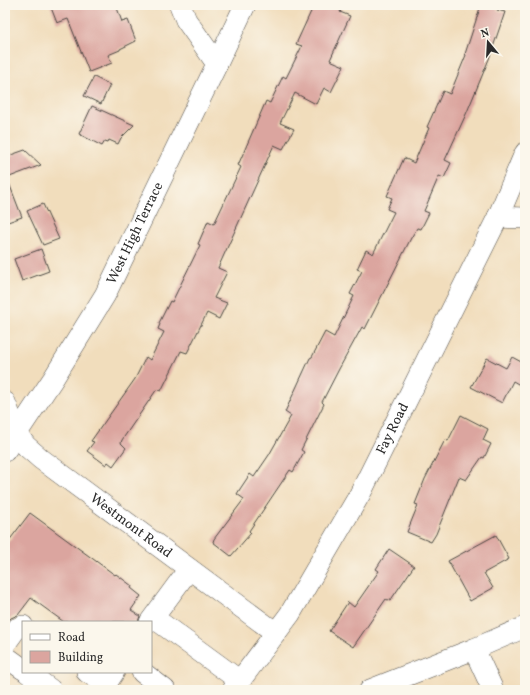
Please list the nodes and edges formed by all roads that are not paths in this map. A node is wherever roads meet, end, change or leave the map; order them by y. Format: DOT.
graph roads {
  1 [pos="180,5"];
  2 [pos="245,5"];
  3 [pos="217,64"];
  4 [pos="525,153"];
  5 [pos="498,217"];
  6 [pos="525,218"];
  7 [pos="5,402"];
  8 [pos="17,434"];
  9 [pos="5,451"];
  10 [pos="189,569"];
  11 [pos="152,620"];
  12 [pos="22,626"];
  13 [pos="525,628"];
  14 [pos="276,633"];
  15 [pos="5,644"];
  16 [pos="474,649"];
  17 [pos="5,656"];
  18 [pos="22,668"];
  19 [pos="28,673"];
  20 [pos="89,673"];
  21 [pos="143,673"];
  22 [pos="111,682"];
  23 [pos="237,685"];
  24 [pos="51,690"];
  25 [pos="165,690"];
  26 [pos="370,690"];
  27 [pos="493,690"];
  1 -- 3 [label="street"];
  2 -- 3 [label="street, West High Terrace"];
  3 -- 8 [label="street, West High Terrace"];
  4 -- 5 [label="street, Fay Road"];
  5 -- 6 [label="street"];
  5 -- 14 [label="street, Fay Road"];
  7 -- 8 [label="street, Westmont Road"];
  8 -- 9 [label="street, West High Terrace"];
  8 -- 10 [label="street, Westmont Road"];
  10 -- 11 [label="street"];
  10 -- 14 [label="street, Westmont Road"];
  11 -- 23 [label="street"];
  12 -- 15 [label="street"];
  13 -- 16 [label="street"];
  14 -- 23 [label="street, Fay Road"];
  16 -- 26 [label="street"];
  16 -- 27 [label="street"];
  17 -- 18 [label="street"];
  19 -- 24 [label="street"];
  20 -- 22 [label="street"];
  21 -- 25 [label="street"];
}
